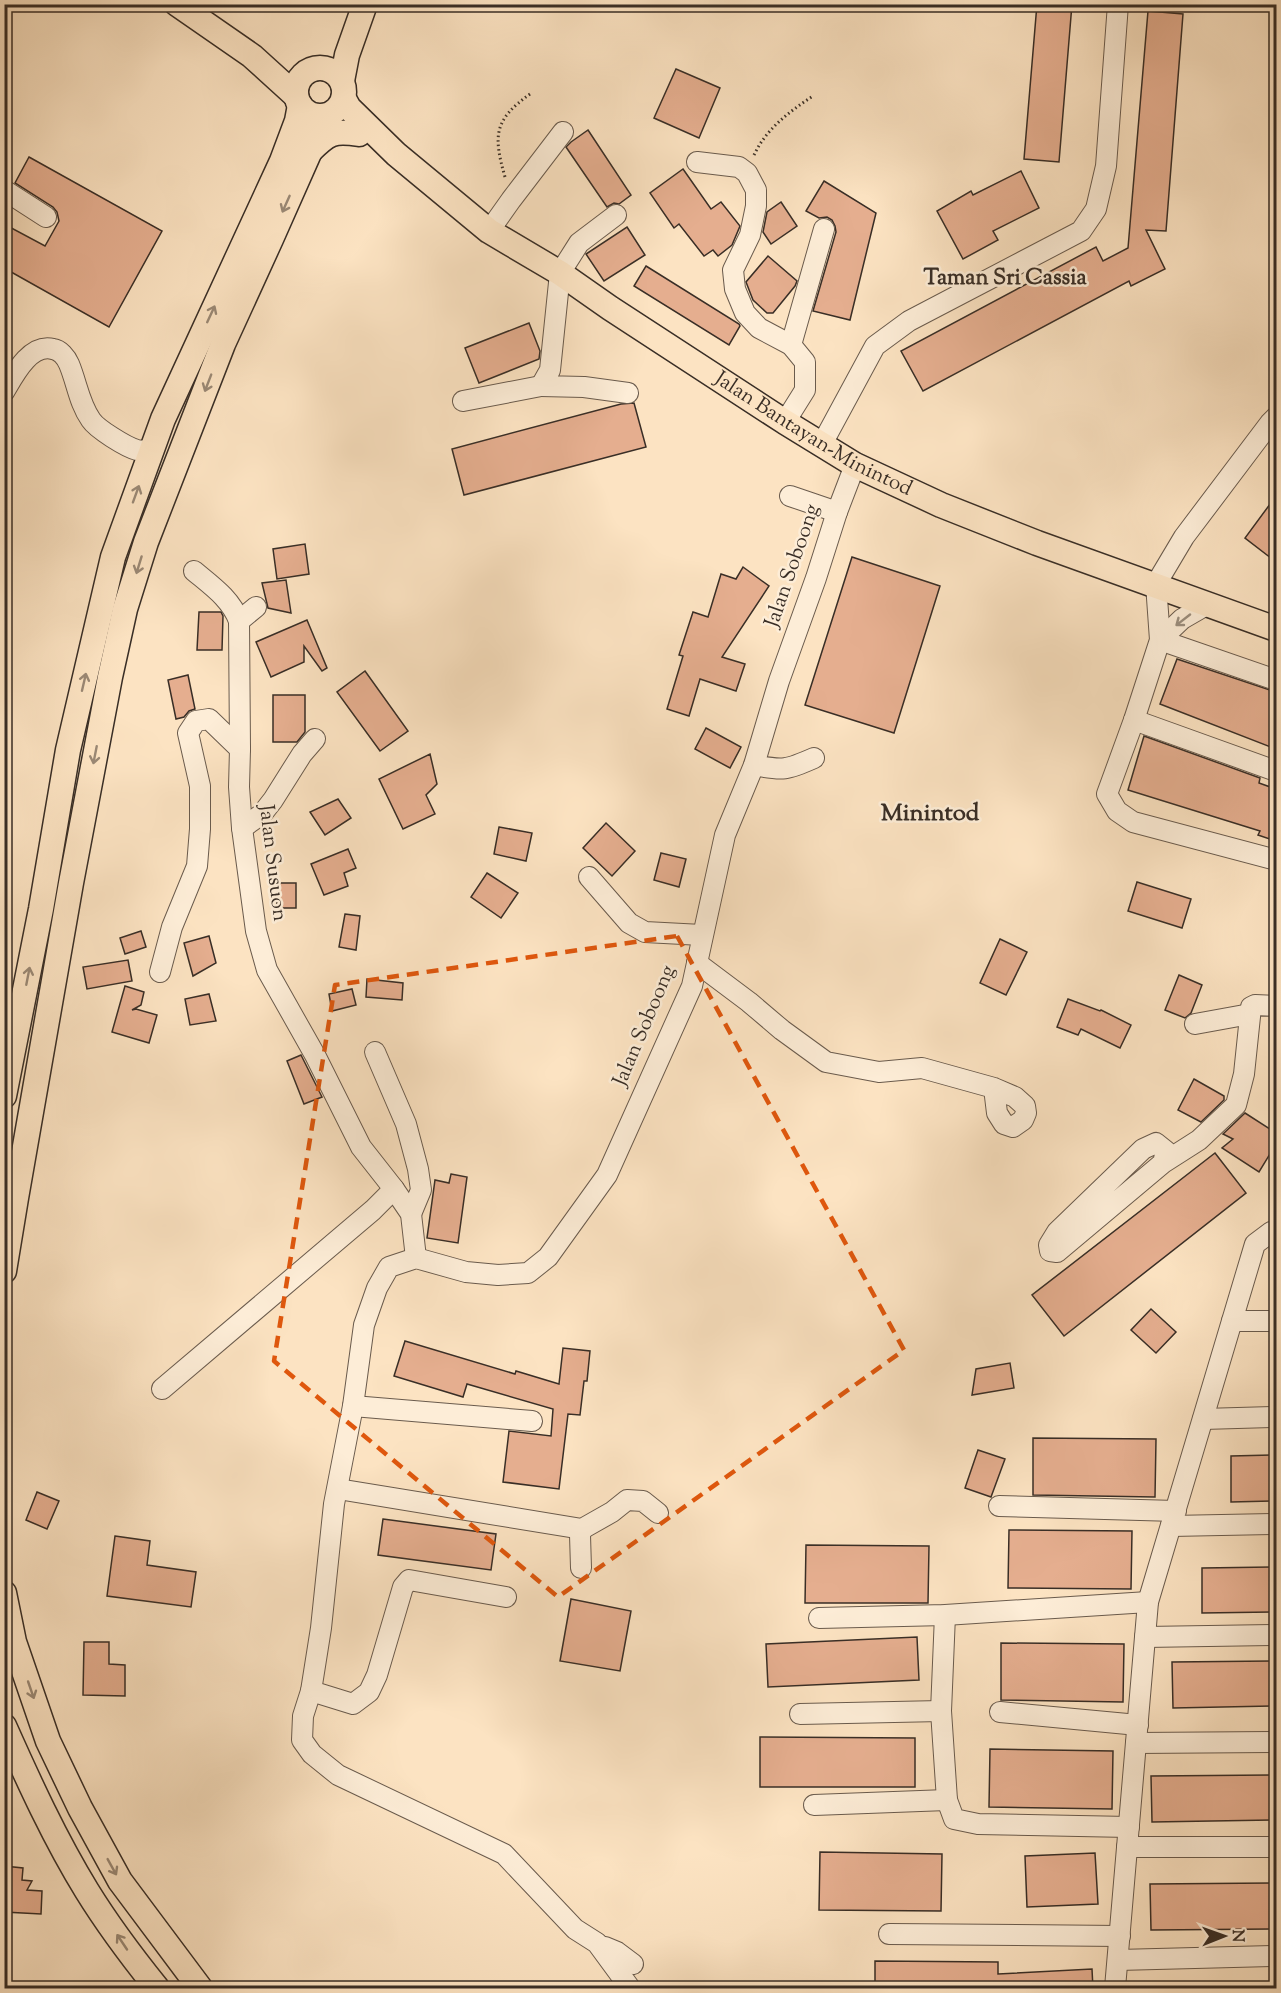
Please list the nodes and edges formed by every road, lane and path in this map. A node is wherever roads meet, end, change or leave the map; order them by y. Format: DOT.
graph roads {
  1 [pos="177,4"];
  2 [pos="1118,4"];
  3 [pos="363,10"];
  4 [pos="320,94"];
  5 [pos="530,94"];
  6 [pos="813,96"];
  7 [pos="563,132"];
  8 [pos="359,134"];
  9 [pos="310,151"];
  10 [pos="396,154"];
  11 [pos="697,162"];
  12 [pos="747,173"];
  13 [pos="4,190"];
  14 [pos="511,200"];
  15 [pos="616,215"];
  16 [pos="46,217"];
  17 [pos="824,229"];
  18 [pos="489,231"];
  19 [pos="560,273"];
  20 [pos="791,345"];
  21 [pos="541,386"];
  22 [pos="4,392"];
  23 [pos="628,393"];
  24 [pos="463,401"];
  25 [pos="1276,417"];
  26 [pos="784,422"];
  27 [pos="822,444"];
  28 [pos="151,450"];
  29 [pos="855,465"];
  30 [pos="790,496"];
  31 [pos="837,512"];
  32 [pos="194,571"];
  33 [pos="1155,584"];
  34 [pos="1208,604"];
  35 [pos="256,607"];
  36 [pos="239,621"];
  37 [pos="1276,629"];
  38 [pos="1160,640"];
  39 [pos="1276,680"];
  40 [pos="1134,720"];
  41 [pos="315,739"];
  42 [pos="240,749"];
  43 [pos="814,758"];
  44 [pos="754,765"];
  45 [pos="1276,771"];
  46 [pos="242,828"];
  47 [pos="1276,860"];
  48 [pos="589,878"];
  49 [pos="702,935"];
  50 [pos="697,963"];
  51 [pos="160,972"];
  52 [pos="1276,1006"];
  53 [pos="1250,1014"];
  54 [pos="1195,1024"];
  55 [pos="375,1052"];
  56 [pos="994,1088"];
  57 [pos="4,1095"];
  58 [pos="1163,1163"];
  59 [pos="394,1189"];
  60 [pos="411,1214"];
  61 [pos="1276,1232"];
  62 [pos="416,1258"];
  63 [pos="4,1271"];
  64 [pos="1232,1321"];
  65 [pos="1276,1321"];
  66 [pos="162,1389"];
  67 [pos="353,1406"];
  68 [pos="1276,1417"];
  69 [pos="1203,1419"];
  70 [pos="532,1421"];
  71 [pos="338,1489"];
  72 [pos="999,1506"];
  73 [pos="658,1513"];
  74 [pos="1173,1518"];
  75 [pos="1276,1524"];
  76 [pos="582,1529"];
  77 [pos="581,1568"];
  78 [pos="4,1593"];
  79 [pos="506,1597"];
  80 [pos="1148,1602"];
  81 [pos="945,1615"];
  82 [pos="819,1618"];
  83 [pos="1276,1635"];
  84 [pos="1145,1637"];
  85 [pos="311,1691"];
  86 [pos="941,1711"];
  87 [pos="1000,1712"];
  88 [pos="800,1714"];
  89 [pos="4,1726"];
  90 [pos="1137,1734"];
  91 [pos="1276,1742"];
  92 [pos="947,1800"];
  93 [pos="814,1805"];
  94 [pos="1128,1837"];
  95 [pos="1276,1847"];
  96 [pos="889,1934"];
  97 [pos="1120,1936"];
  98 [pos="597,1943"];
  99 [pos="1276,1956"];
  100 [pos="1118,1960"];
  101 [pos="633,1964"];
  102 [pos="156,1989"];
  103 [pos="200,1989"];
  104 [pos="630,1989"];
  105 [pos="1115,1989"];
  1 -- 4 [label="main road"];
  2 -- 27 [label="street"];
  3 -- 4 [label="main road"];
  4 -- 8 [label="main road, Jalan Bantayan-Minintod"];
  4 -- 9 [label="main road"];
  4 -- 10 [label="main road, Jalan Bantayan-Minintod"];
  28 -- 4 [label="main road, one-way"];
  5 -- 14 [label="path"];
  6 -- 12 [label="path"];
  7 -- 14 [label="street"];
  8 -- 9 [label="main road"];
  8 -- 10 [label="main road, Jalan Bantayan-Minintod"];
  9 -- 63 [label="main road, one-way"];
  10 -- 18 [label="main road, Jalan Bantayan-Minintod"];
  11 -- 12 [label="street"];
  12 -- 20 [label="street"];
  13 -- 16 [label="street"];
  14 -- 18 [label="street"];
  15 -- 19 [label="street"];
  17 -- 20 [label="street"];
  18 -- 19 [label="main road, Jalan Bantayan-Minintod"];
  19 -- 21 [label="street"];
  19 -- 26 [label="main road, Jalan Bantayan-Minintod"];
  20 -- 26 [label="street"];
  21 -- 23 [label="street"];
  21 -- 24 [label="street"];
  22 -- 28 [label="street"];
  25 -- 33 [label="street"];
  26 -- 27 [label="main road, Jalan Bantayan-Minintod"];
  27 -- 29 [label="main road, Jalan Bantayan-Minintod"];
  57 -- 28 [label="main road, one-way"];
  29 -- 31 [label="street, Jalan Soboong"];
  29 -- 33 [label="main road, Jalan Bantayan-Minintod"];
  30 -- 31 [label="street"];
  31 -- 44 [label="street, Jalan Soboong"];
  32 -- 36 [label="street"];
  33 -- 34 [label="main road, Jalan Bantayan-Minintod"];
  33 -- 38 [label="street"];
  34 -- 37 [label="main road, Jalan Bantayan-Minintod"];
  34 -- 38 [label="street, one-way"];
  35 -- 36 [label="street"];
  36 -- 42 [label="street, Jalan Susuon"];
  38 -- 39 [label="street"];
  38 -- 40 [label="street"];
  40 -- 45 [label="street"];
  40 -- 47 [label="street"];
  41 -- 46 [label="street"];
  42 -- 46 [label="street, Jalan Susuon"];
  42 -- 51 [label="street"];
  43 -- 44 [label="street"];
  44 -- 49 [label="street, Jalan Soboong"];
  46 -- 59 [label="street, Jalan Susuon"];
  48 -- 49 [label="street"];
  49 -- 50 [label="street, Jalan Soboong"];
  50 -- 56 [label="street"];
  50 -- 62 [label="street, Jalan Soboong"];
  52 -- 53 [label="street"];
  53 -- 54 [label="street"];
  53 -- 58 [label="street"];
  55 -- 60 [label="street"];
  58 -- 58 [label="street"];
  59 -- 60 [label="street, Jalan Susuon"];
  59 -- 66 [label="street"];
  60 -- 62 [label="street, Jalan Susuon"];
  61 -- 64 [label="street"];
  62 -- 67 [label="street"];
  64 -- 65 [label="street"];
  64 -- 69 [label="street"];
  67 -- 70 [label="street"];
  67 -- 71 [label="street"];
  68 -- 69 [label="street"];
  69 -- 74 [label="street"];
  71 -- 76 [label="street"];
  71 -- 85 [label="street"];
  72 -- 74 [label="street"];
  73 -- 76 [label="street"];
  74 -- 75 [label="street"];
  74 -- 80 [label="street"];
  76 -- 77 [label="street"];
  78 -- 103 [label="main road, one-way"];
  79 -- 85 [label="street"];
  80 -- 81 [label="street"];
  80 -- 84 [label="street"];
  81 -- 82 [label="street"];
  81 -- 86 [label="street"];
  83 -- 84 [label="street"];
  84 -- 90 [label="street"];
  85 -- 98 [label="street"];
  86 -- 88 [label="street"];
  86 -- 92 [label="street"];
  87 -- 90 [label="street"];
  102 -- 89 [label="main road, one-way"];
  90 -- 91 [label="street"];
  90 -- 94 [label="street"];
  92 -- 93 [label="street"];
  92 -- 94 [label="street"];
  94 -- 95 [label="street"];
  94 -- 97 [label="street"];
  96 -- 97 [label="street"];
  97 -- 100 [label="street"];
  98 -- 101 [label="street"];
  98 -- 104 [label="street"];
  99 -- 100 [label="street"];
  100 -- 105 [label="street"];
}
